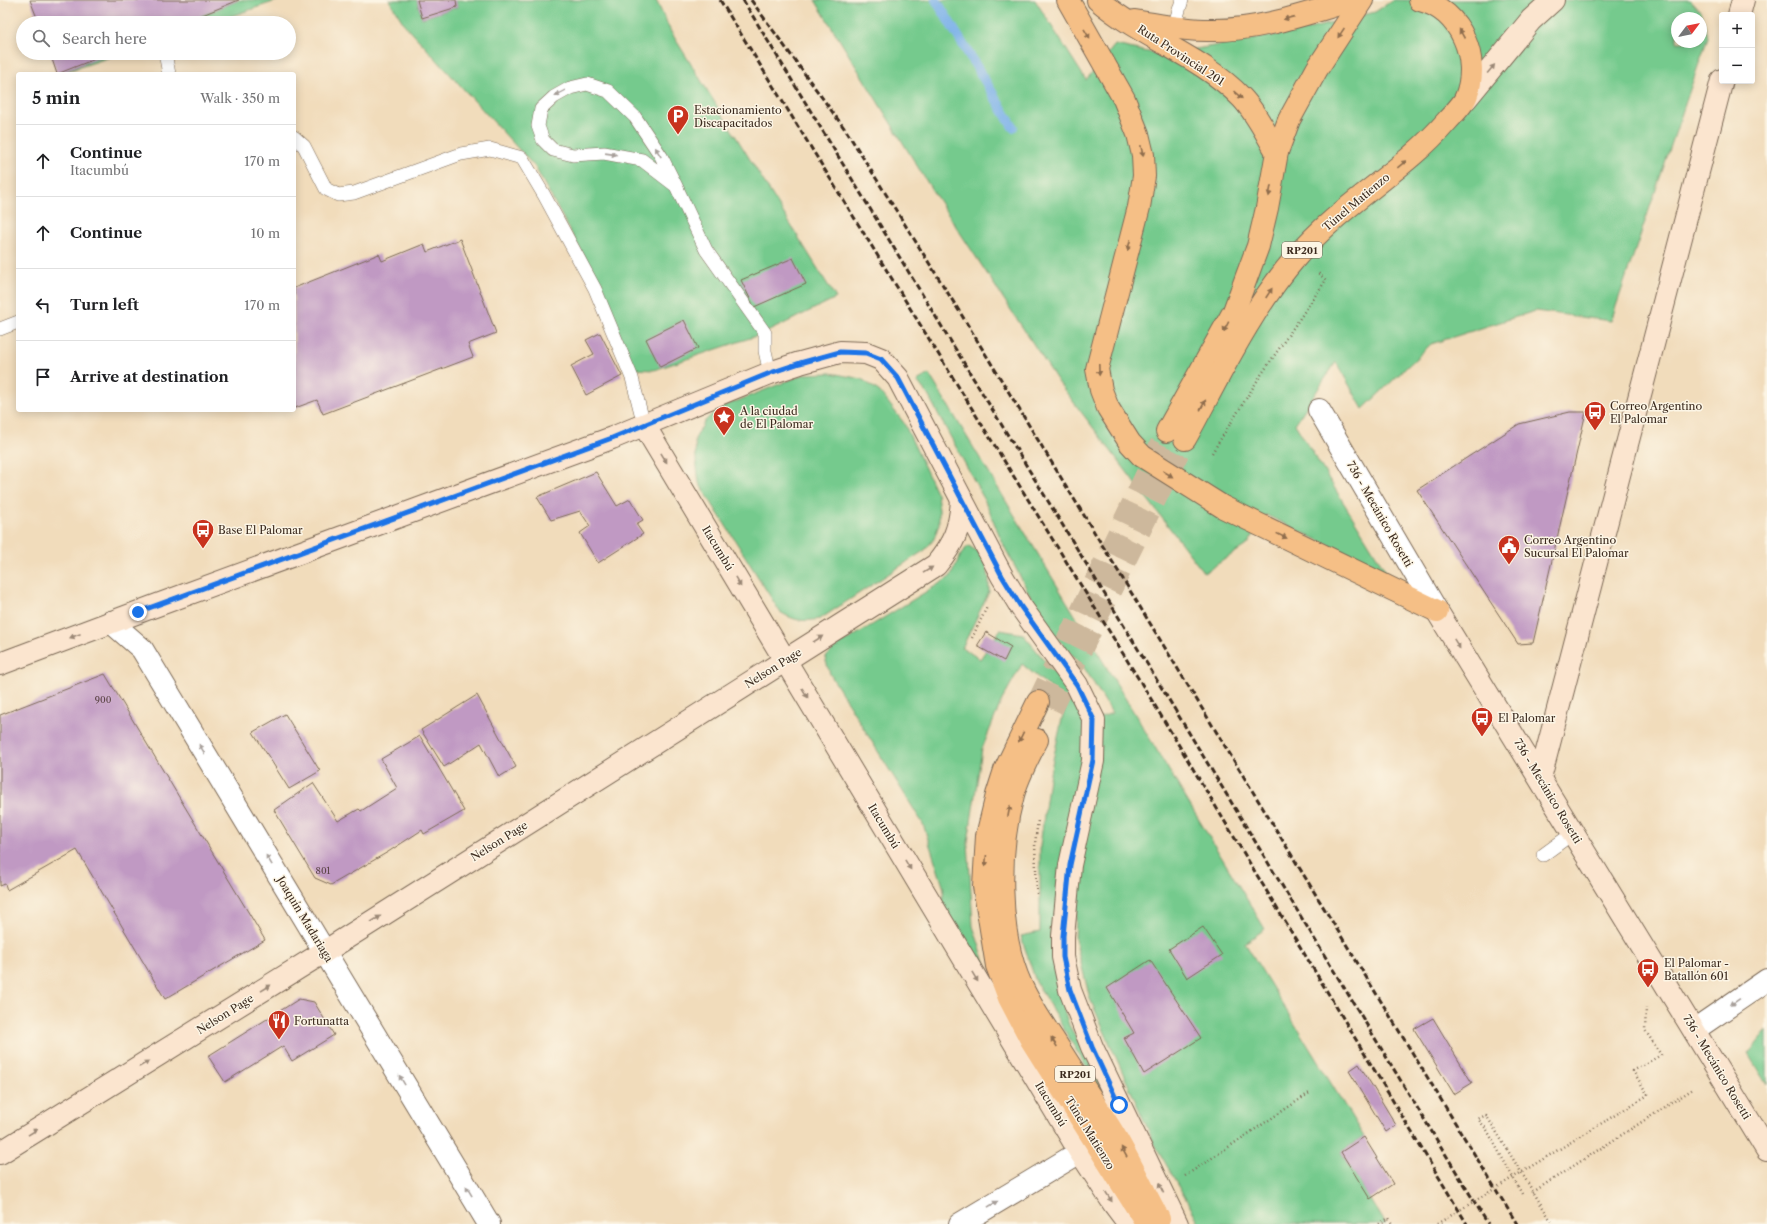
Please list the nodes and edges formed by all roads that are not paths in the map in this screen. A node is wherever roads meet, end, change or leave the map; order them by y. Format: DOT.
graph roads {
  1 [pos="1068,0"];
  2 [pos="1098,0"];
  3 [pos="1182,0"];
  4 [pos="1353,0"];
  5 [pos="1362,0"];
  6 [pos="1420,0"];
  7 [pos="1553,0"];
  8 [pos="1743,0"];
  9 [pos="1312,6"];
  10 [pos="1740,12"];
  11 [pos="1125,19"];
  12 [pos="1174,27"];
  13 [pos="166,60"];
  14 [pos="169,72"];
  15 [pos="1721,84"];
  16 [pos="1466,99"];
  17 [pos="296,139"];
  18 [pos="1277,152"];
  19 [pos="676,186"];
  20 [pos="16,323"];
  21 [pos="0,329"];
  22 [pos="770,373"];
  23 [pos="1319,410"];
  24 [pos="644,425"];
  25 [pos="962,500"];
  26 [pos="1437,611"];
  27 [pos="111,622"];
  28 [pos="785,660"];
  29 [pos="0,664"];
  30 [pos="1540,778"];
  31 [pos="1573,833"];
  32 [pos="1543,855"];
  33 [pos="324,952"];
  34 [pos="1767,980"];
  35 [pos="1694,1030"];
  36 [pos="1767,1150"];
  37 [pos="1080,1152"];
  38 [pos="0,1153"];
  39 [pos="489,1224"];
  40 [pos="960,1224"];
  41 [pos="1129,1224"];
  42 [pos="1147,1224"];
  43 [pos="1161,1224"];
  44 [pos="1177,1224"];
  1 -- 26 [label="main road, one-way"];
  2 -- 11 [label="main road"];
  3 -- 12 [label="lane"];
  4 -- 9 [label="main road"];
  5 -- 18 [label="main road, Túnel Matienzo, one-way"];
  16 -- 6 [label="main road, RP201, one-way"];
  16 -- 7 [label="street, one-way"];
  8 -- 10 [label="street"];
  9 -- 12 [label="main road, one-way"];
  11 -- 12 [label="main road"];
  11 -- 18 [label="main road, Ruta Provincial 201, one-way"];
  13 -- 14 [label="lane"];
  15 -- 30 [label="street"];
  18 -- 16 [label="main road, Túnel Matienzo / RP201, one-way"];
  17 -- 24 [label="lane"];
  19 -- 19 [label="lane, one-way"];
  19 -- 22 [label="lane"];
  20 -- 21 [label="lane"];
  22 -- 24 [label="street"];
  22 -- 25 [label="street"];
  23 -- 26 [label="street, 736 - Mecánico Rosetti"];
  24 -- 27 [label="street"];
  24 -- 28 [label="street, Itacumbú, one-way"];
  28 -- 25 [label="street, Nelson Page, one-way"];
  44 -- 25 [label="street, one-way"];
  26 -- 30 [label="street, 736 - Mecánico Rosetti, one-way"];
  27 -- 29 [label="street, one-way"];
  33 -- 27 [label="street, Joaquín Madariaga, one-way"];
  33 -- 28 [label="street, Nelson Page, one-way"];
  28 -- 37 [label="street, Itacumbú, one-way"];
  30 -- 31 [label="street, 736 - Mecánico Rosetti"];
  31 -- 32 [label="lane"];
  31 -- 35 [label="street, 736 - Mecánico Rosetti"];
  38 -- 33 [label="street, Nelson Page, one-way"];
  39 -- 33 [label="street, Joaquín Madariaga, one-way"];
  34 -- 35 [label="street, one-way"];
  35 -- 36 [label="street, 736 - Mecánico Rosetti"];
  40 -- 37 [label="street, one-way"];
  37 -- 41 [label="street, Itacumbú, one-way"];
  43 -- 42 [label="main road, Túnel Matienzo / RP201, one-way"];
}
